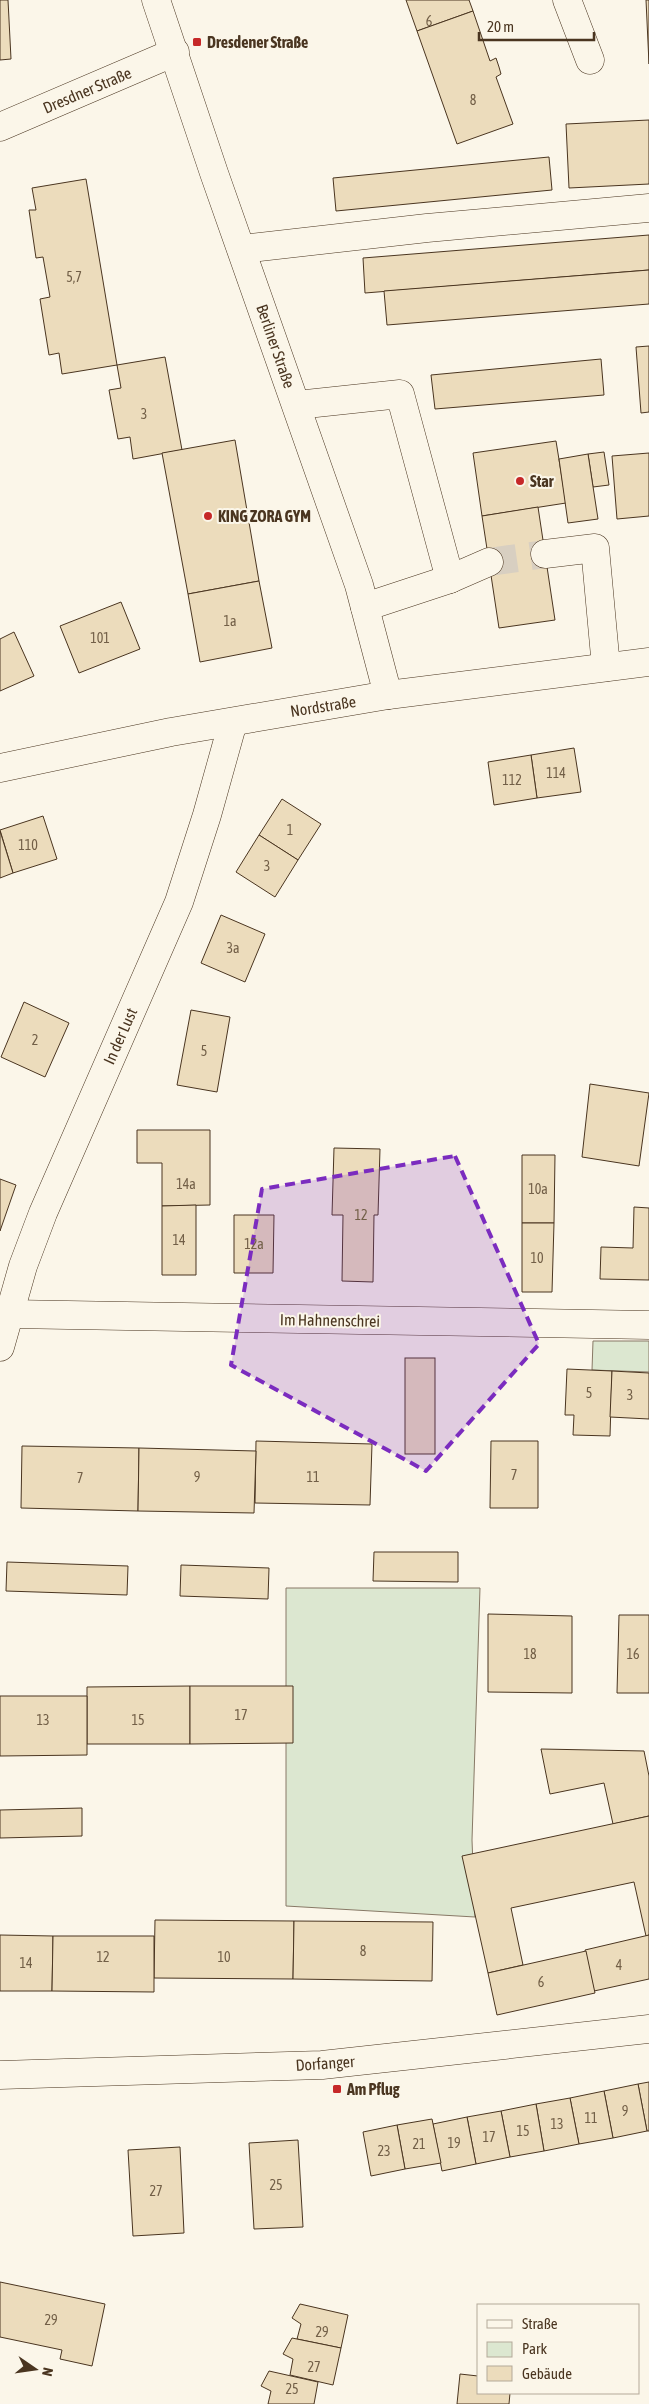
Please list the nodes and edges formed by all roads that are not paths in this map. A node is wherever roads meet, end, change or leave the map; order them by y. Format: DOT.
graph roads {
  1 [pos="156,0"];
  2 [pos="567,0"];
  3 [pos="175,52"];
  4 [pos="590,60"];
  5 [pos="0,127"];
  6 [pos="649,208"];
  7 [pos="242,248"];
  8 [pos="297,405"];
  9 [pos="545,554"];
  10 [pos="489,562"];
  11 [pos="450,579"];
  12 [pos="364,607"];
  13 [pos="649,662"];
  14 [pos="606,666"];
  15 [pos="388,695"];
  16 [pos="233,722"];
  17 [pos="0,768"];
  18 [pos="10,1314"];
  19 [pos="649,1325"];
  20 [pos="0,1347"];
  21 [pos="649,2029"];
  22 [pos="0,2075"];
  1 -- 3 [label="street, Berliner Straße"];
  2 -- 4 [label="street"];
  3 -- 5 [label="street, Dresdner Straße"];
  3 -- 7 [label="street, Berliner Straße"];
  6 -- 7 [label="street"];
  7 -- 8 [label="street, Berliner Straße"];
  8 -- 11 [label="street"];
  8 -- 12 [label="street, Berliner Straße"];
  9 -- 14 [label="street"];
  10 -- 11 [label="street"];
  11 -- 12 [label="street"];
  12 -- 15 [label="street, Berliner Straße"];
  13 -- 14 [label="street, Nordstraße"];
  14 -- 15 [label="street, Nordstraße"];
  15 -- 16 [label="street, Nordstraße"];
  16 -- 17 [label="street, Nordstraße"];
  16 -- 18 [label="street, In der Lust"];
  18 -- 19 [label="street, Im Hahnenschrei"];
  18 -- 20 [label="street, In der Lust"];
  21 -- 22 [label="street, Dorfanger"];
}
